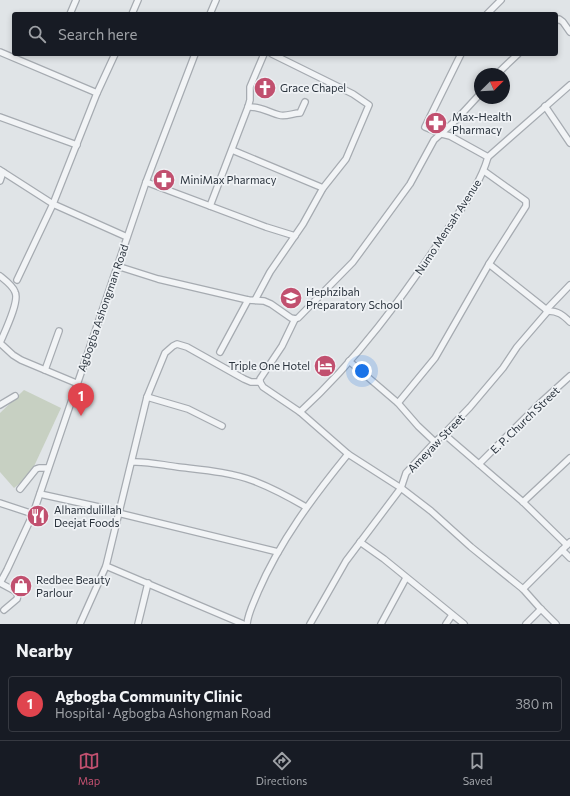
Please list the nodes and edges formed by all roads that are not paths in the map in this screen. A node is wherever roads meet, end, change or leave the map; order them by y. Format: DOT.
graph roads {
  1 [pos="76,0"];
  2 [pos="138,0"];
  3 [pos="216,0"];
  4 [pos="500,0"];
  5 [pos="71,12"];
  6 [pos="133,12"];
  7 [pos="211,12"];
  8 [pos="489,12"];
  9 [pos="558,20"];
  10 [pos="570,32"];
  11 [pos="0,52"];
  12 [pos="114,56"];
  13 [pos="194,56"];
  14 [pos="263,56"];
  15 [pos="276,56"];
  16 [pos="460,56"];
  17 [pos="516,56"];
  18 [pos="503,68"];
  19 [pos="570,85"];
  20 [pos="98,93"];
  21 [pos="474,100"];
  22 [pos="305,102"];
  23 [pos="545,106"];
  24 [pos="248,107"];
  25 [pos="0,117"];
  26 [pos="442,134"];
  27 [pos="570,143"];
  28 [pos="77,145"];
  29 [pos="232,150"];
  30 [pos="488,157"];
  31 [pos="2,171"];
  32 [pos="484,171"];
  33 [pos="0,180"];
  34 [pos="146,182"];
  35 [pos="323,188"];
  36 [pos="53,204"];
  37 [pos="210,206"];
  38 [pos="127,236"];
  39 [pos="295,236"];
  40 [pos="489,264"];
  41 [pos="117,266"];
  42 [pos="0,276"];
  43 [pos="17,280"];
  44 [pos="570,285"];
  45 [pos="248,300"];
  46 [pos="255,300"];
  47 [pos="547,311"];
  48 [pos="295,319"];
  49 [pos="570,322"];
  50 [pos="59,331"];
  51 [pos="220,352"];
  52 [pos="349,361"];
  53 [pos="45,370"];
  54 [pos="570,376"];
  55 [pos="260,382"];
  56 [pos="76,383"];
  57 [pos="15,396"];
  58 [pos="147,397"];
  59 [pos="398,403"];
  60 [pos="0,405"];
  61 [pos="300,412"];
  62 [pos="222,426"];
  63 [pos="444,434"];
  64 [pos="434,442"];
  65 [pos="348,454"];
  66 [pos="570,458"];
  67 [pos="132,462"];
  68 [pos="480,464"];
  69 [pos="48,468"];
  70 [pos="401,488"];
  71 [pos="20,489"];
  72 [pos="40,494"];
  73 [pos="523,502"];
  74 [pos="0,503"];
  75 [pos="306,507"];
  76 [pos="118,513"];
  77 [pos="32,514"];
  78 [pos="360,542"];
  79 [pos="568,544"];
  80 [pos="562,550"];
  81 [pos="278,552"];
  82 [pos="570,558"];
  83 [pos="106,566"];
  84 [pos="406,578"];
  85 [pos="0,583"];
  86 [pos="148,583"];
  87 [pos="523,589"];
  88 [pos="541,609"];
  89 [pos="4,610"];
  90 [pos="452,615"];
  91 [pos="80,624"];
  92 [pos="138,624"];
  93 [pos="243,624"];
  94 [pos="247,624"];
  95 [pos="310,624"];
  96 [pos="381,624"];
  97 [pos="446,624"];
  98 [pos="464,624"];
  99 [pos="526,624"];
  100 [pos="556,624"];
  1 -- 5 [label="street"];
  2 -- 6 [label="street"];
  3 -- 7 [label="street"];
  4 -- 8 [label="street"];
  9 -- 10 [label="street"];
  11 -- 20 [label="street"];
  12 -- 20 [label="street"];
  13 -- 34 [label="street, Agbogba Ashongman Road"];
  14 -- 24 [label="street"];
  15 -- 35 [label="street"];
  16 -- 26 [label="street"];
  17 -- 18 [label="street"];
  19 -- 23 [label="street"];
  20 -- 28 [label="street"];
  21 -- 26 [label="street"];
  22 -- 24 [label="street"];
  23 -- 27 [label="street"];
  23 -- 30 [label="street"];
  24 -- 29 [label="street"];
  25 -- 28 [label="street"];
  26 -- 30 [label="street"];
  26 -- 48 [label="street"];
  28 -- 36 [label="street"];
  29 -- 35 [label="street"];
  29 -- 37 [label="street"];
  30 -- 32 [label="street, Numo Mensah Avenue"];
  31 -- 33 [label="street"];
  31 -- 36 [label="street"];
  32 -- 40 [label="street"];
  32 -- 52 [label="street, Numo Mensah Avenue"];
  34 -- 37 [label="street"];
  34 -- 38 [label="street, Agbogba Ashongman Road"];
  35 -- 39 [label="street"];
  36 -- 38 [label="street"];
  36 -- 43 [label="street"];
  37 -- 39 [label="street"];
  38 -- 41 [label="street, Agbogba Ashongman Road"];
  39 -- 46 [label="street"];
  40 -- 47 [label="street"];
  40 -- 59 [label="street"];
  41 -- 45 [label="street"];
  41 -- 56 [label="street, Agbogba Ashongman Road"];
  42 -- 53 [label="street"];
  44 -- 47 [label="street, Ameyaw Street"];
  45 -- 46 [label="street"];
  45 -- 51 [label="street"];
  46 -- 48 [label="street"];
  47 -- 49 [label="street"];
  47 -- 63 [label="street, Ameyaw Street"];
  48 -- 55 [label="street"];
  50 -- 53 [label="street"];
  52 -- 59 [label="street"];
  52 -- 61 [label="street, Numo Mensah Avenue"];
  53 -- 56 [label="street"];
  54 -- 68 [label="street, E. P. Church Street"];
  55 -- 58 [label="street"];
  55 -- 61 [label="street"];
  56 -- 69 [label="street, Agbogba Ashongman Road"];
  57 -- 60 [label="street"];
  58 -- 62 [label="street"];
  58 -- 67 [label="street"];
  59 -- 64 [label="street"];
  61 -- 65 [label="street"];
  63 -- 64 [label="street, Ameyaw Street"];
  63 -- 68 [label="street"];
  64 -- 70 [label="street, Ameyaw Street"];
  65 -- 70 [label="street"];
  65 -- 75 [label="street"];
  66 -- 73 [label="street"];
  67 -- 75 [label="street"];
  67 -- 76 [label="street"];
  68 -- 73 [label="street"];
  69 -- 71 [label="street"];
  69 -- 72 [label="street, Agbogba Ashongman Road"];
  70 -- 78 [label="street, Ameyaw Street"];
  70 -- 87 [label="street"];
  72 -- 76 [label="street"];
  72 -- 77 [label="street, Agbogba Ashongman Road"];
  73 -- 79 [label="street"];
  74 -- 77 [label="street"];
  75 -- 81 [label="street"];
  76 -- 81 [label="street"];
  76 -- 83 [label="street"];
  77 -- 85 [label="street, Agbogba Ashongman Road"];
  78 -- 84 [label="street"];
  78 -- 95 [label="street, Ameyaw Street"];
  79 -- 80 [label="street"];
  80 -- 82 [label="street"];
  80 -- 87 [label="street"];
  81 -- 94 [label="street"];
  83 -- 86 [label="street"];
  83 -- 91 [label="street"];
  84 -- 90 [label="street"];
  84 -- 96 [label="street"];
  85 -- 89 [label="street"];
  86 -- 92 [label="street"];
  86 -- 93 [label="street"];
  87 -- 88 [label="street"];
  88 -- 99 [label="street"];
  88 -- 100 [label="street"];
  90 -- 97 [label="street"];
  90 -- 98 [label="street"];
}
